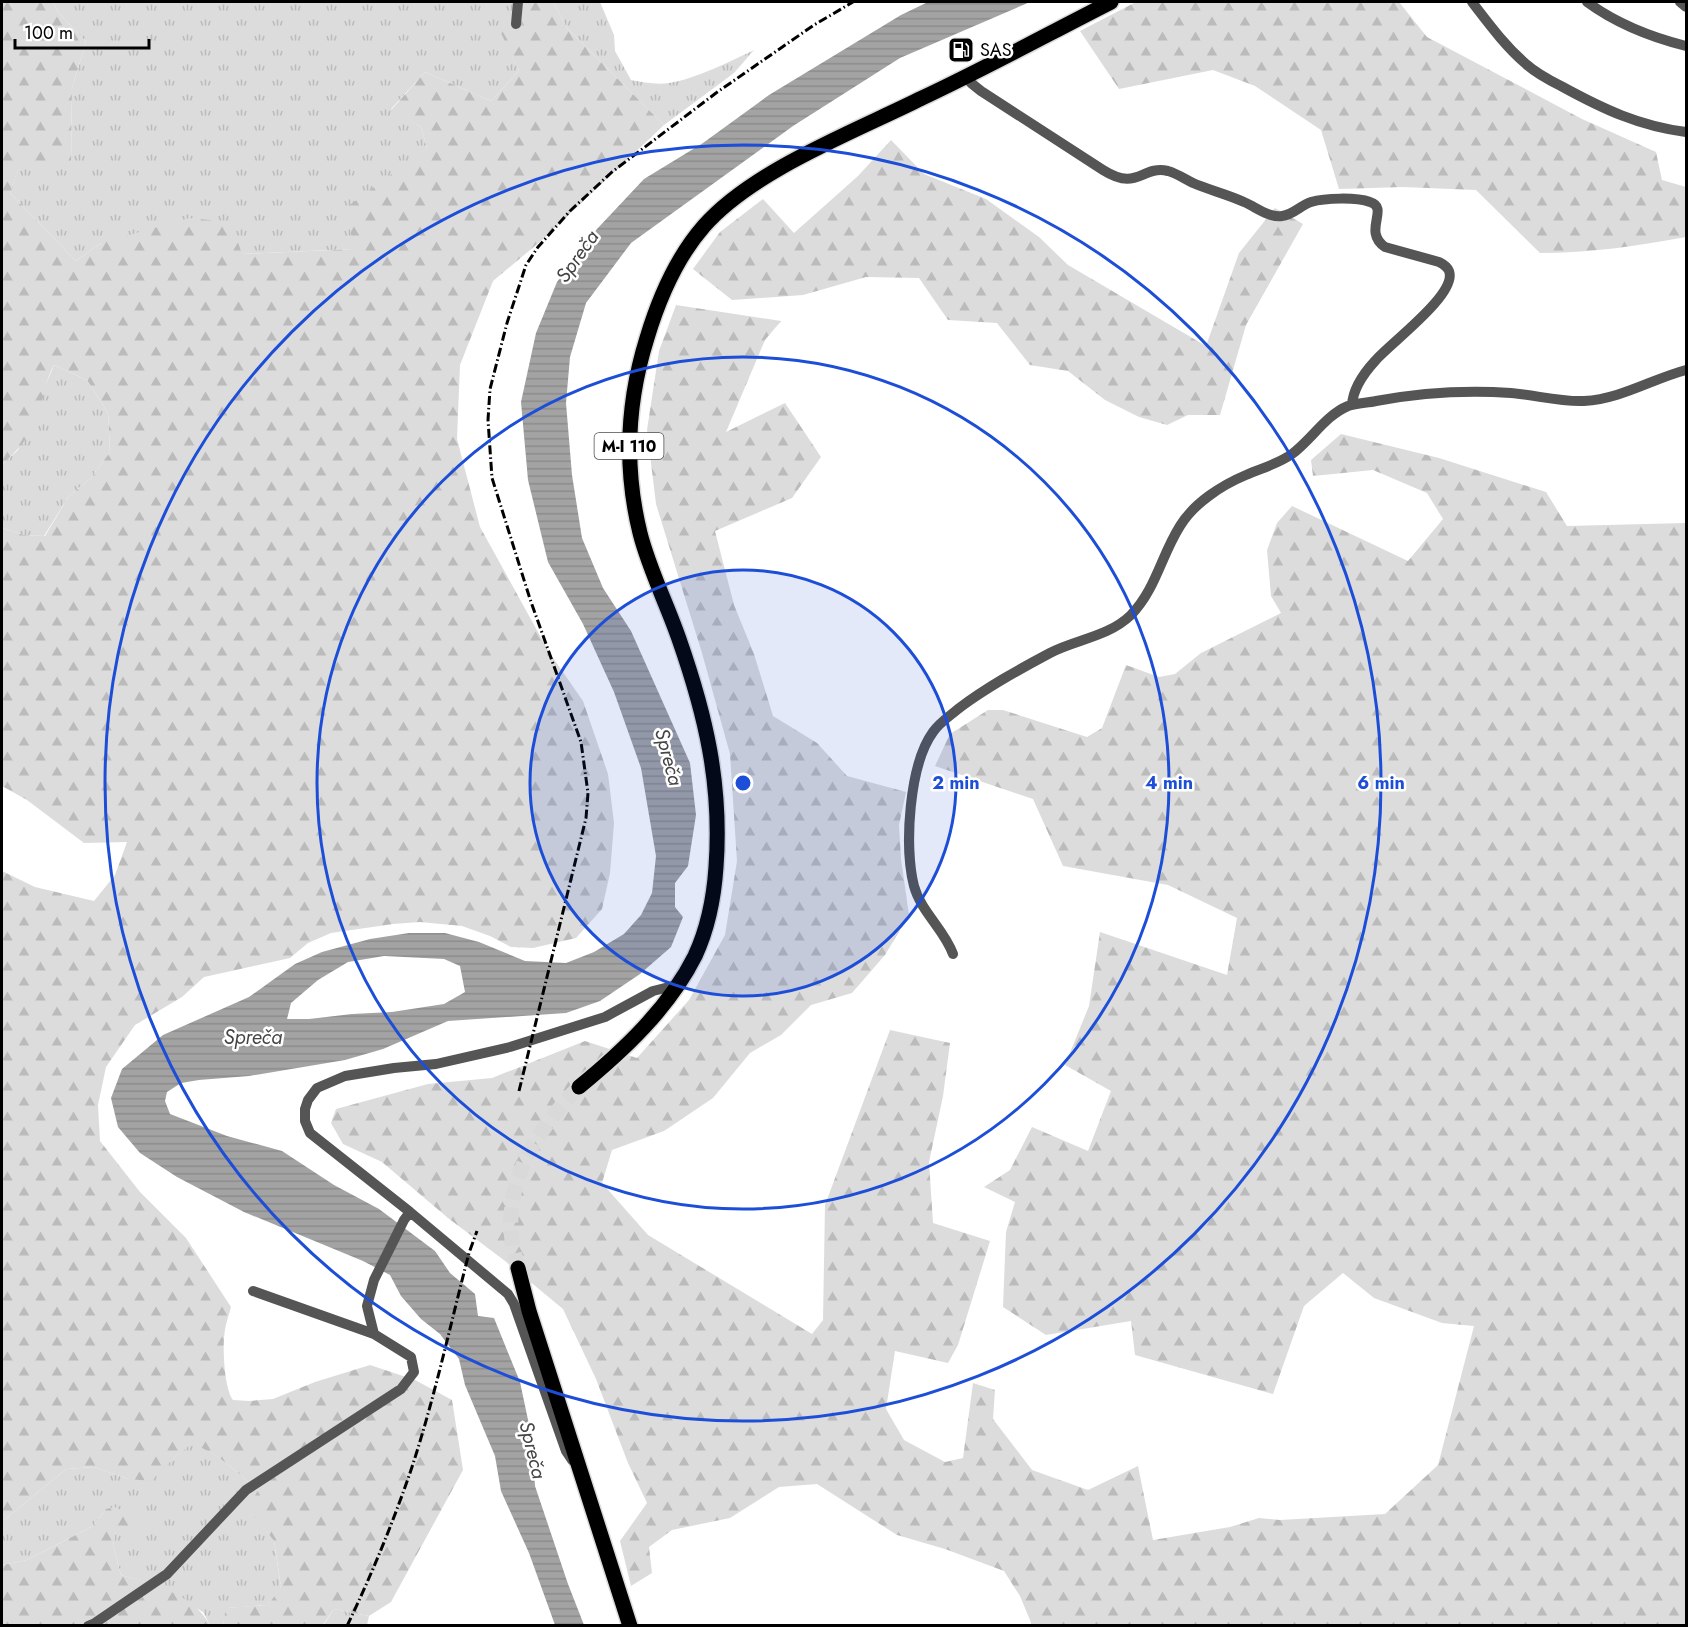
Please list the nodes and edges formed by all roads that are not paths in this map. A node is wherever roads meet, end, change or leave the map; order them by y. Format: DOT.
graph roads {
  1 [pos="518,2"];
  2 [pos="1111,2"];
  3 [pos="1472,2"];
  4 [pos="1587,2"];
  5 [pos="1680,2"];
  6 [pos="1686,6"];
  7 [pos="516,24"];
  8 [pos="1686,46"];
  9 [pos="967,77"];
  10 [pos="1686,132"];
  11 [pos="1686,370"];
  12 [pos="1352,405"];
  13 [pos="953,954"];
  14 [pos="677,985"];
  15 [pos="579,1087"];
  16 [pos="407,1216"];
  17 [pos="518,1268"];
  18 [pos="253,1291"];
  19 [pos="375,1334"];
  20 [pos="578,1461"];
  21 [pos="88,1626"];
  22 [pos="630,1626"];
  1 -- 7 [label="street"];
  2 -- 9 [label="main road, M-I 110"];
  3 -- 10 [label="street"];
  4 -- 8 [label="street"];
  5 -- 6 [label="street"];
  9 -- 12 [label="street"];
  9 -- 14 [label="main road, M-I 110"];
  11 -- 12 [label="street"];
  12 -- 13 [label="street"];
  14 -- 15 [label="main road, M-I 110"];
  14 -- 16 [label="street"];
  16 -- 19 [label="street"];
  16 -- 20 [label="street"];
  17 -- 20 [label="main road"];
  18 -- 19 [label="street"];
  19 -- 21 [label="street"];
  20 -- 22 [label="main road"];
}
